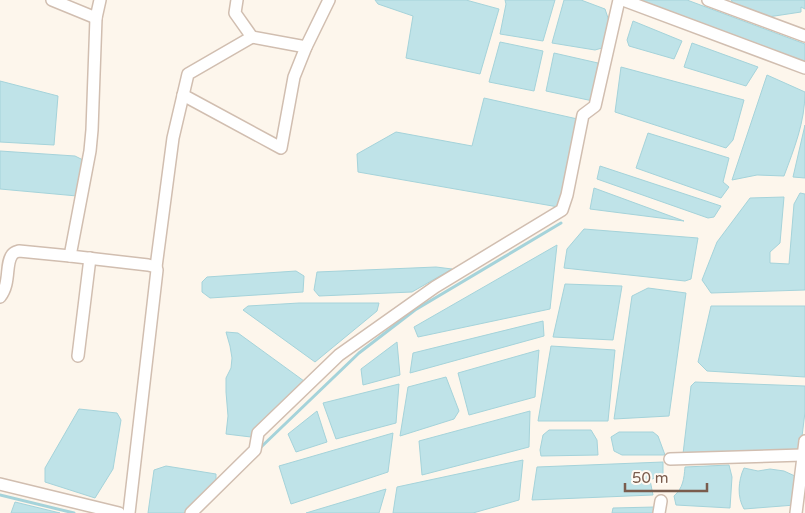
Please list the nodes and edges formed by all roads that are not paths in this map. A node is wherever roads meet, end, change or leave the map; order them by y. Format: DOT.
graph roads {
  1 [pos="52,0"];
  2 [pos="100,0"];
  3 [pos="237,0"];
  4 [pos="329,0"];
  5 [pos="618,0"];
  6 [pos="623,0"];
  7 [pos="708,0"];
  8 [pos="96,18"];
  9 [pos="805,36"];
  10 [pos="252,37"];
  11 [pos="306,47"];
  12 [pos="805,68"];
  13 [pos="184,95"];
  14 [pos="70,256"];
  15 [pos="90,258"];
  16 [pos="156,268"];
  17 [pos="0,297"];
  18 [pos="78,356"];
  19 [pos="805,442"];
  20 [pos="803,455"];
  21 [pos="670,458"];
  22 [pos="0,484"];
  23 [pos="119,513"];
  24 [pos="129,513"];
  25 [pos="193,513"];
  26 [pos="796,513"];
  1 -- 8 [label="street"];
  2 -- 8 [label="street"];
  3 -- 10 [label="street"];
  4 -- 11 [label="street"];
  5 -- 25 [label="street"];
  6 -- 12 [label="street"];
  7 -- 9 [label="street"];
  8 -- 14 [label="street"];
  10 -- 11 [label="street"];
  10 -- 13 [label="street"];
  11 -- 13 [label="street"];
  13 -- 16 [label="street"];
  14 -- 15 [label="street"];
  14 -- 17 [label="street"];
  15 -- 16 [label="street"];
  15 -- 18 [label="street"];
  16 -- 24 [label="street"];
  19 -- 20 [label="street"];
  20 -- 21 [label="street"];
  20 -- 26 [label="street"];
  22 -- 23 [label="street"];
}
